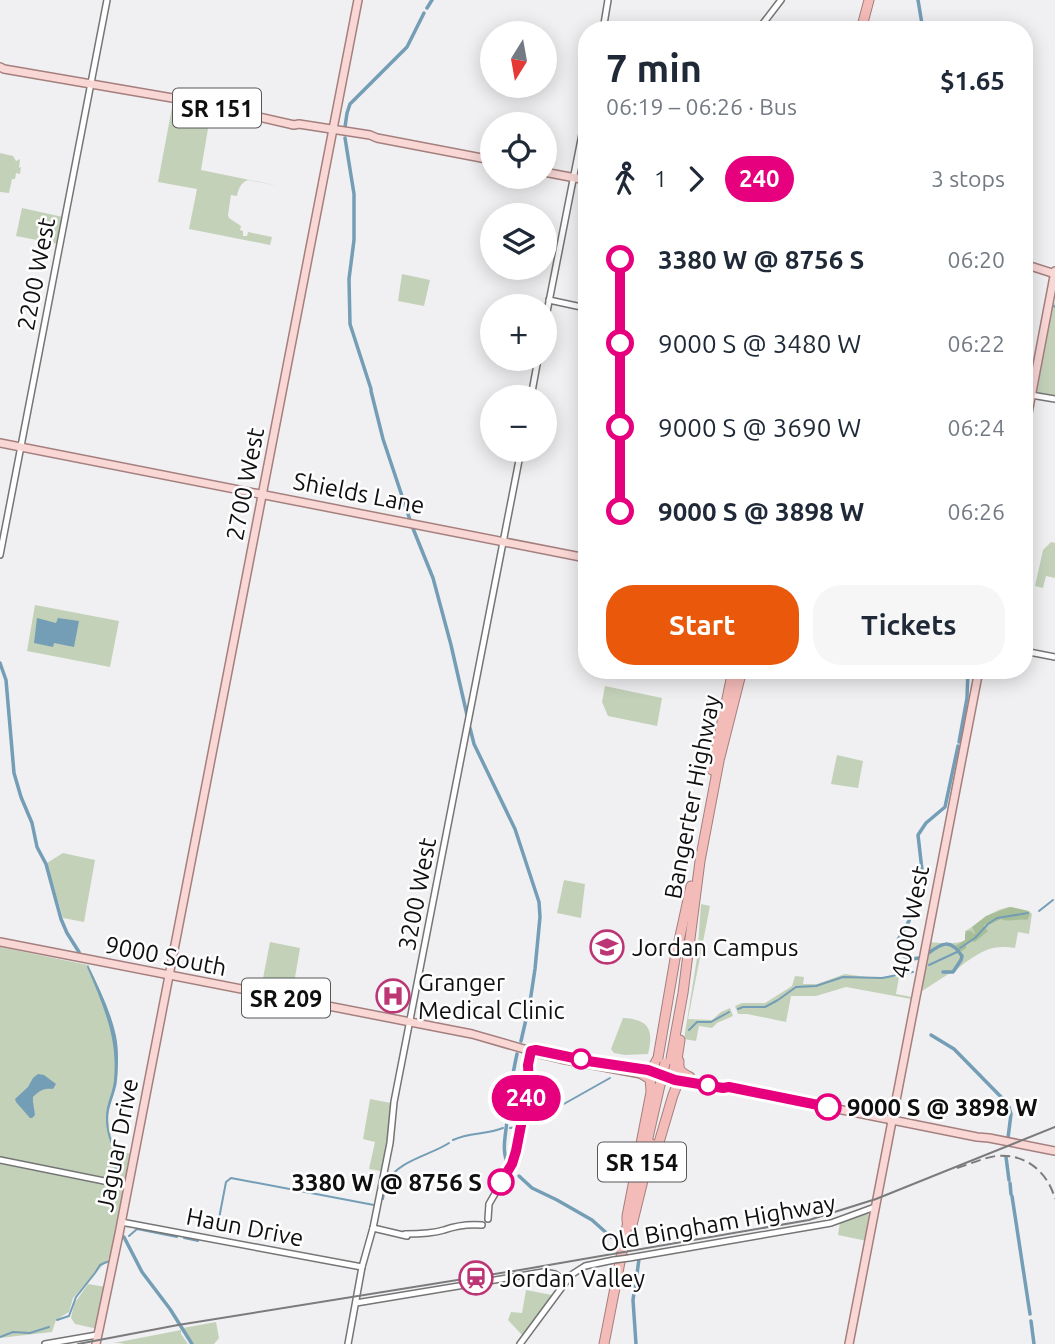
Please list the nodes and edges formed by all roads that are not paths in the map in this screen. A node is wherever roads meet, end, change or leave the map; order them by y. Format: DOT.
graph roads {
  1 [pos="107,0"];
  2 [pos="358,0"];
  3 [pos="608,0"];
  4 [pos="781,0"];
  5 [pos="866,0"];
  6 [pos="604,21"];
  7 [pos="765,21"];
  8 [pos="862,21"];
  9 [pos="91,83"];
  10 [pos="333,131"];
  11 [pos="578,155"];
  12 [pos="480,158"];
  13 [pos="557,173"];
  14 [pos="574,176"];
  15 [pos="578,177"];
  16 [pos="1033,267"];
  17 [pos="1055,273"];
  18 [pos="551,294"];
  19 [pos="557,302"];
  20 [pos="578,306"];
  21 [pos="1033,385"];
  22 [pos="1033,395"];
  23 [pos="1055,399"];
  24 [pos="0,443"];
  25 [pos="21,447"];
  26 [pos="518,462"];
  27 [pos="263,494"];
  28 [pos="503,541"];
  29 [pos="0,555"];
  30 [pos="578,556"];
  31 [pos="1033,652"];
  32 [pos="1055,657"];
  33 [pos="731,679"];
  34 [pos="738,679"];
  35 [pos="745,679"];
  36 [pos="977,679"];
  37 [pos="706,818"];
  38 [pos="697,868"];
  39 [pos="0,942"];
  40 [pos="169,976"];
  41 [pos="410,1022"];
  42 [pos="680,1044"];
  43 [pos="531,1051"];
  44 [pos="664,1061"];
  45 [pos="644,1072"];
  46 [pos="664,1079"];
  47 [pos="687,1079"];
  48 [pos="651,1092"];
  49 [pos="673,1095"];
  50 [pos="891,1120"];
  51 [pos="984,1139"];
  52 [pos="1055,1153"];
  53 [pos="0,1160"];
  54 [pos="129,1186"];
  55 [pos="876,1203"];
  56 [pos="636,1207"];
  57 [pos="853,1216"];
  58 [pos="873,1218"];
  59 [pos="627,1221"];
  60 [pos="121,1222"];
  61 [pos="487,1222"];
  62 [pos="373,1228"];
  63 [pos="452,1230"];
  64 [pos="362,1267"];
  65 [pos="566,1281"];
  66 [pos="356,1303"];
  67 [pos="98,1341"];
  68 [pos="45,1344"];
  69 [pos="348,1344"];
  70 [pos="520,1344"];
  71 [pos="604,1344"];
  72 [pos="609,1344"];
  73 [pos="849,1344"];
  1 -- 9 [label="street, 2200 West"];
  2 -- 10 [label="main road, 2700 West"];
  3 -- 6 [label="street"];
  4 -- 7 [label="street"];
  5 -- 8 [label="highway"];
  9 -- 9 [label="main road, SR 151"];
  9 -- 10 [label="main road, SR 151"];
  9 -- 25 [label="street, 2200 West"];
  10 -- 12 [label="main road, SR 151"];
  10 -- 27 [label="main road, 2700 West"];
  11 -- 14 [label="street"];
  13 -- 14 [label="main road"];
  14 -- 15 [label="main road"];
  14 -- 18 [label="street"];
  16 -- 17 [label="main road"];
  17 -- 21 [label="main road"];
  19 -- 20 [label="street"];
  22 -- 23 [label="street"];
  24 -- 25 [label="main road, Shields Lane"];
  25 -- 27 [label="main road, Shields Lane"];
  25 -- 29 [label="street, 2200 West"];
  26 -- 28 [label="street, 3200 West"];
  27 -- 28 [label="main road, Shields Lane"];
  27 -- 40 [label="main road, 2700 West"];
  28 -- 30 [label="main road, Shields Lane"];
  28 -- 41 [label="street, 3200 West"];
  31 -- 32 [label="street"];
  33 -- 37 [label="highway"];
  34 -- 37 [label="highway, Bangerter Highway / SR 154"];
  35 -- 37 [label="highway"];
  36 -- 50 [label="main road, 4000 West"];
  37 -- 38 [label="highway, Bangerter Highway / SR 154"];
  38 -- 42 [label="highway"];
  38 -- 44 [label="highway, Bangerter Highway / SR 154"];
  39 -- 40 [label="main road, 9000 South / SR 209"];
  40 -- 41 [label="main road, 9000 South / SR 209"];
  40 -- 54 [label="main road, Jaguar Drive"];
  41 -- 43 [label="main road, 9000 South / SR 209"];
  41 -- 62 [label="street, 3200 West"];
  42 -- 46 [label="highway"];
  42 -- 47 [label="highway"];
  43 -- 45 [label="main road, 9000 South / SR 209"];
  43 -- 61 [label="street"];
  44 -- 45 [label="highway"];
  44 -- 46 [label="highway, Bangerter Highway / SR 154, bridge"];
  45 -- 46 [label="main road, 9000 South / SR 209"];
  45 -- 48 [label="highway"];
  46 -- 47 [label="main road, 9000 South / SR 209"];
  46 -- 48 [label="highway"];
  46 -- 49 [label="highway"];
  46 -- 56 [label="highway, Bangerter Highway / SR 154"];
  46 -- 59 [label="highway, Bangerter Highway / SR 154"];
  47 -- 49 [label="highway"];
  47 -- 50 [label="main road, 9000 South / SR 209"];
  48 -- 59 [label="highway"];
  49 -- 56 [label="highway"];
  50 -- 51 [label="main road, 9000 South / SR 209"];
  50 -- 55 [label="main road, 4000 West"];
  51 -- 52 [label="main road, 9000 South / SR 209"];
  51 -- 52 [label="main road, 9000 South / SR 209"];
  53 -- 54 [label="street"];
  54 -- 60 [label="main road, Jaguar Drive"];
  55 -- 57 [label="street, Old Bingham Highway"];
  55 -- 58 [label="main road, 4000 West"];
  56 -- 72 [label="highway, Bangerter Highway / SR 154"];
  57 -- 58 [label="street"];
  57 -- 65 [label="street, Old Bingham Highway, bridge"];
  58 -- 73 [label="main road, 4000 West"];
  59 -- 71 [label="highway, Bangerter Highway / SR 154"];
  60 -- 64 [label="street, Haun Drive"];
  60 -- 67 [label="main road, Jaguar Drive"];
  62 -- 63 [label="street"];
  62 -- 64 [label="street, 3200 West"];
  64 -- 66 [label="street, 3200 West"];
  65 -- 66 [label="street"];
  65 -- 70 [label="street, Old Bingham Highway"];
  66 -- 69 [label="street, 3200 West"];
  67 -- 68 [label="street"];
}
